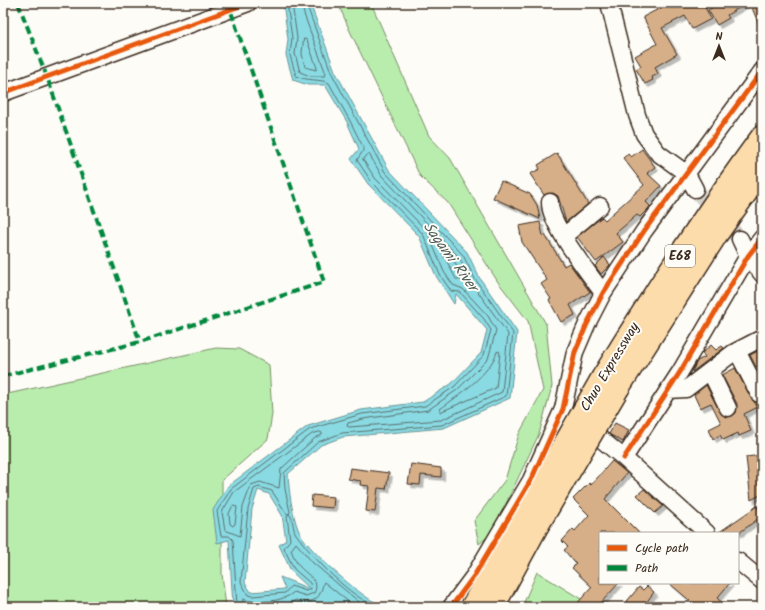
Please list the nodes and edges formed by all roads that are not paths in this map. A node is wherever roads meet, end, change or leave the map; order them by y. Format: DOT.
graph roads {
  1 [pos="248,3"];
  2 [pos="609,3"];
  3 [pos="762,71"];
  4 [pos="3,93"];
  5 [pos="762,137"];
  6 [pos="762,170"];
  7 [pos="687,174"];
  8 [pos="695,189"];
  9 [pos="550,202"];
  10 [pos="600,206"];
  11 [pos="564,236"];
  12 [pos="762,238"];
  13 [pos="740,239"];
  14 [pos="748,256"];
  15 [pos="762,274"];
  16 [pos="603,293"];
  17 [pos="762,338"];
  18 [pos="736,351"];
  19 [pos="710,371"];
  20 [pos="611,382"];
  21 [pos="668,390"];
  22 [pos="759,394"];
  23 [pos="728,408"];
  24 [pos="563,409"];
  25 [pos="624,458"];
  26 [pos="706,532"];
  27 [pos="739,562"];
  28 [pos="762,581"];
  29 [pos="451,607"];
  30 [pos="472,607"];
  31 [pos="493,607"];
  1 -- 4 [label="street"];
  2 -- 7 [label="street"];
  3 -- 7 [label="street"];
  5 -- 20 [label="highway, Chuo Expressway / E68"];
  6 -- 20 [label="highway, Chuo Expressway / E68"];
  7 -- 8 [label="street"];
  7 -- 16 [label="street"];
  9 -- 11 [label="street"];
  10 -- 11 [label="street"];
  11 -- 16 [label="street"];
  12 -- 14 [label="street"];
  13 -- 14 [label="street"];
  14 -- 15 [label="street"];
  14 -- 21 [label="street"];
  16 -- 24 [label="street"];
  17 -- 18 [label="street"];
  18 -- 19 [label="street"];
  18 -- 22 [label="street"];
  19 -- 21 [label="street"];
  19 -- 23 [label="street"];
  20 -- 30 [label="highway, Chuo Expressway / E68, bridge"];
  20 -- 31 [label="highway, Chuo Expressway / E68, bridge"];
  21 -- 25 [label="street"];
  24 -- 25 [label="street"];
  24 -- 29 [label="street"];
  25 -- 26 [label="street"];
  27 -- 28 [label="street"];
}
